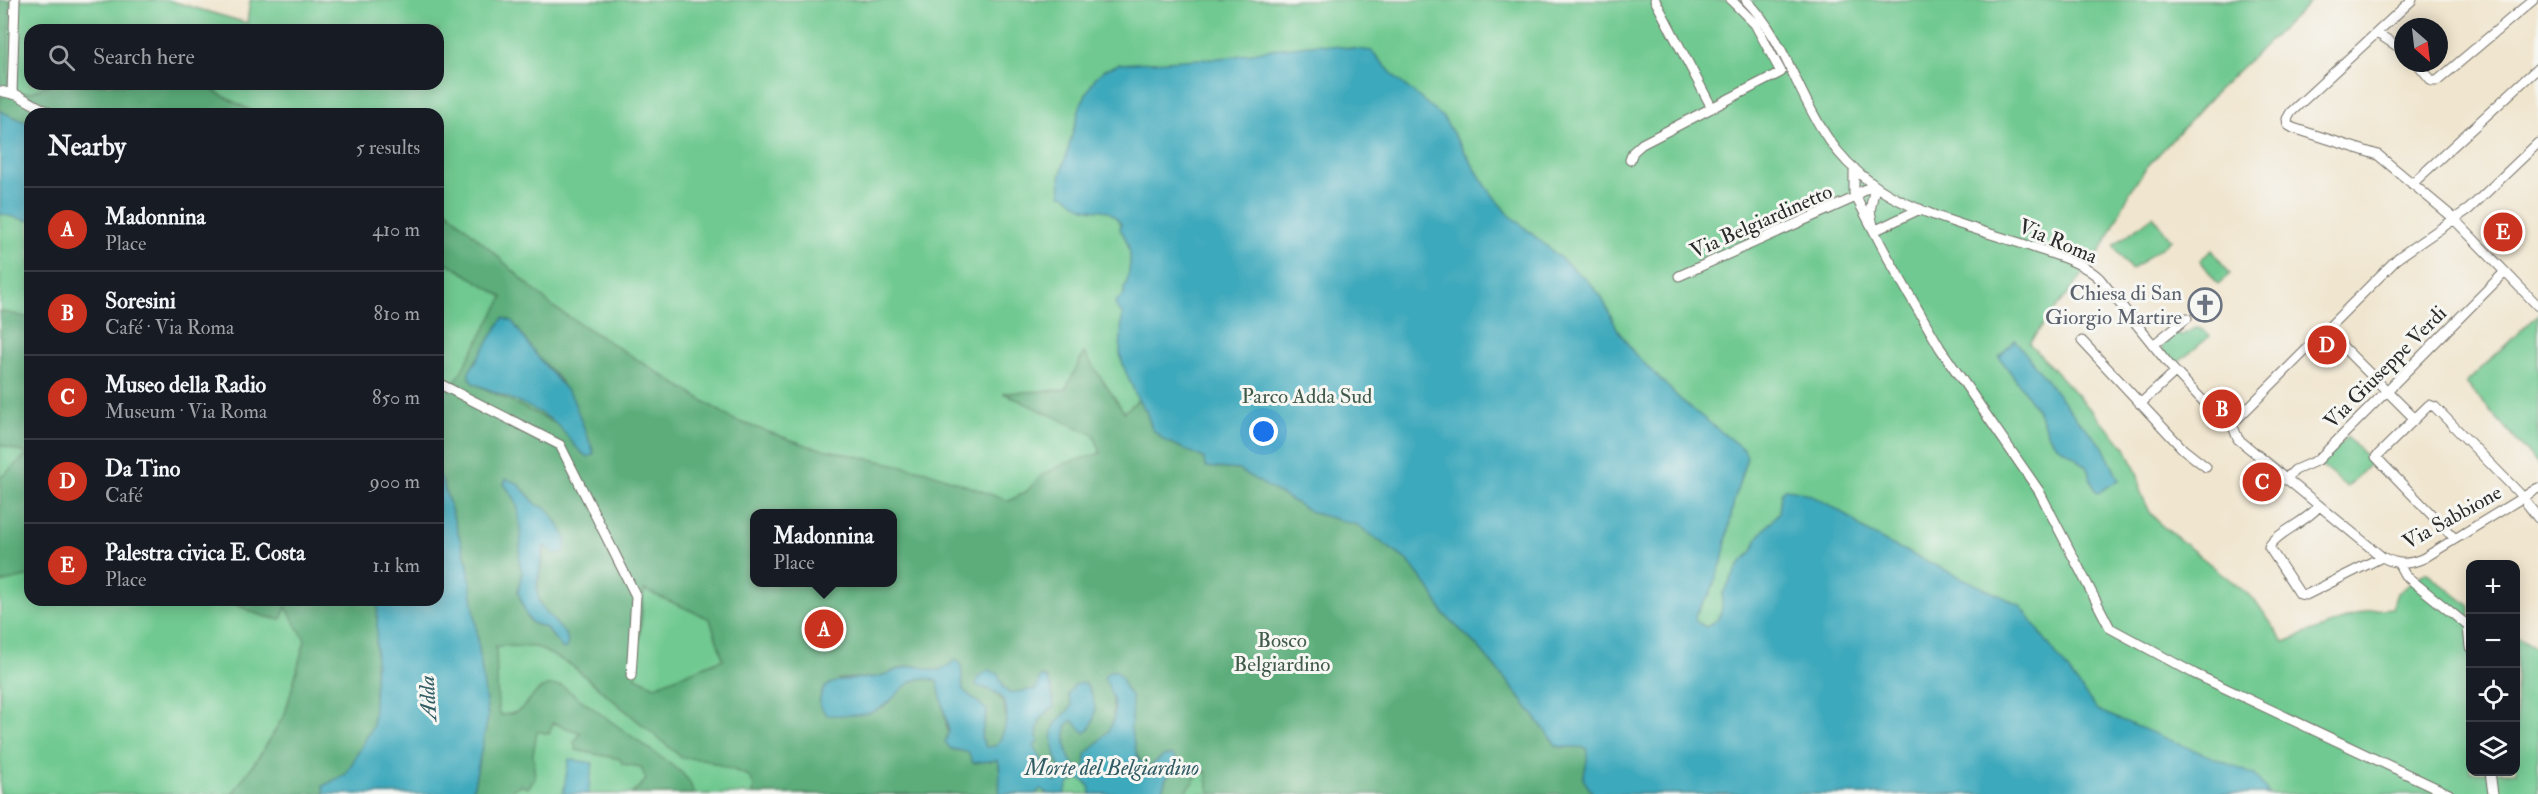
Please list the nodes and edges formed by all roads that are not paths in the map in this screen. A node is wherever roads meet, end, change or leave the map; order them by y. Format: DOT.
graph roads {
  1 [pos="15,0"];
  2 [pos="1654,0"];
  3 [pos="1731,0"];
  4 [pos="1746,0"];
  5 [pos="2412,0"];
  6 [pos="2533,0"];
  7 [pos="2377,33"];
  8 [pos="2394,44"];
  9 [pos="2538,68"];
  10 [pos="2424,72"];
  11 [pos="2448,72"];
  12 [pos="2448,72"];
  13 [pos="0,91"];
  14 [pos="12,94"];
  15 [pos="40,108"];
  16 [pos="1712,108"];
  17 [pos="2538,143"];
  18 [pos="1630,160"];
  19 [pos="1854,168"];
  20 [pos="2412,183"];
  21 [pos="1875,186"];
  22 [pos="1885,193"];
  23 [pos="1856,197"];
  24 [pos="1873,197"];
  25 [pos="1920,209"];
  26 [pos="2453,219"];
  27 [pos="1874,231"];
  28 [pos="2505,272"];
  29 [pos="1679,276"];
  30 [pos="2538,306"];
  31 [pos="2187,318"];
  32 [pos="2326,330"];
  33 [pos="2082,341"];
  34 [pos="2153,345"];
  35 [pos="2175,372"];
  36 [pos="444,386"];
  37 [pos="2387,391"];
  38 [pos="2140,404"];
  39 [pos="2415,419"];
  40 [pos="2232,424"];
  41 [pos="2206,467"];
  42 [pos="2285,480"];
  43 [pos="2538,488"];
  44 [pos="2522,498"];
  45 [pos="2318,507"];
  46 [pos="2538,518"];
  47 [pos="2455,539"];
  48 [pos="2382,557"];
  49 [pos="2398,564"];
  50 [pos="2466,624"];
  51 [pos="631,676"];
  52 [pos="2491,776"];
  53 [pos="2449,794"];
  54 [pos="2493,794"];
  1 -- 14 [label="street"];
  2 -- 16 [label="street"];
  3 -- 16 [label="street"];
  4 -- 19 [label="street, Via Roma"];
  5 -- 7 [label="street"];
  6 -- 11 [label="street"];
  7 -- 8 [label="street"];
  7 -- 20 [label="street"];
  9 -- 20 [label="street"];
  10 -- 12 [label="street"];
  13 -- 14 [label="street"];
  14 -- 15 [label="street"];
  16 -- 18 [label="street"];
  17 -- 26 [label="street"];
  19 -- 21 [label="street, Via Roma"];
  19 -- 23 [label="street"];
  20 -- 26 [label="street"];
  21 -- 22 [label="street, Via Roma"];
  21 -- 23 [label="street, Via Belgiardinetto"];
  21 -- 24 [label="street"];
  22 -- 24 [label="street"];
  22 -- 25 [label="street, Via Roma"];
  23 -- 24 [label="street"];
  23 -- 27 [label="street"];
  23 -- 29 [label="street, Via Belgiardinetto"];
  24 -- 27 [label="street"];
  25 -- 27 [label="street"];
  25 -- 34 [label="street, Via Roma"];
  26 -- 28 [label="street"];
  26 -- 32 [label="street"];
  27 -- 53 [label="street"];
  28 -- 30 [label="street"];
  28 -- 37 [label="street, Via Giuseppe Verdi"];
  31 -- 34 [label="street"];
  32 -- 37 [label="street"];
  32 -- 40 [label="street"];
  33 -- 38 [label="street"];
  34 -- 35 [label="street, Via Roma"];
  35 -- 38 [label="street"];
  35 -- 40 [label="street, Via Roma"];
  36 -- 51 [label="street"];
  37 -- 39 [label="street"];
  37 -- 42 [label="street, Via Giuseppe Verdi"];
  38 -- 41 [label="street"];
  39 -- 44 [label="street"];
  39 -- 47 [label="street"];
  40 -- 42 [label="street, Via Roma"];
  42 -- 45 [label="street, Via Roma"];
  43 -- 44 [label="street, Via Sabbione"];
  44 -- 46 [label="street"];
  44 -- 47 [label="street, Via Sabbione"];
  45 -- 48 [label="street, Via Roma"];
  45 -- 48 [label="street"];
  47 -- 49 [label="street, Via Sabbione"];
  48 -- 49 [label="street, Via Sabbione"];
  49 -- 50 [label="street"];
  52 -- 54 [label="street"];
}
